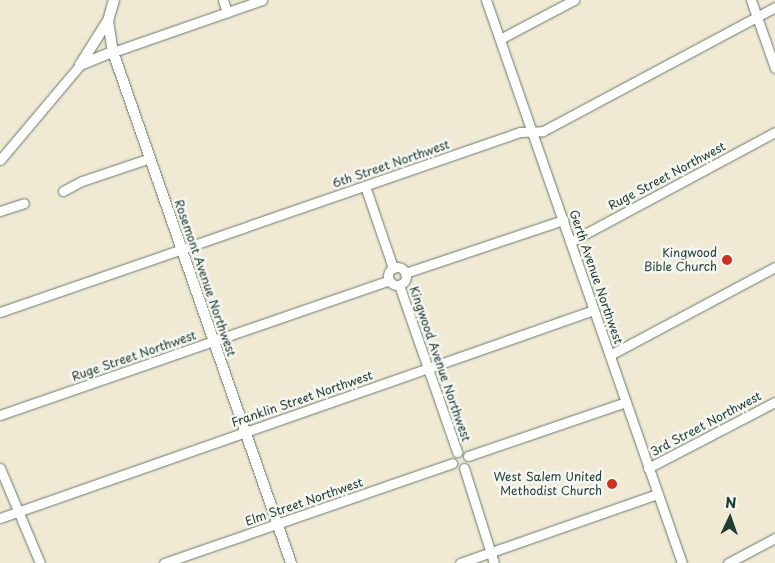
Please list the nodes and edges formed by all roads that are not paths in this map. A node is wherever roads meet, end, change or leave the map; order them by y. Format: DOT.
graph roads {
  1 [pos="114,0"];
  2 [pos="223,0"];
  3 [pos="262,0"];
  4 [pos="486,0"];
  5 [pos="574,0"];
  6 [pos="751,0"];
  7 [pos="775,7"];
  8 [pos="227,12"];
  9 [pos="757,17"];
  10 [pos="108,21"];
  11 [pos="500,39"];
  12 [pos="113,52"];
  13 [pos="80,65"];
  14 [pos="775,68"];
  15 [pos="532,132"];
  16 [pos="775,132"];
  17 [pos="150,158"];
  18 [pos="0,160"];
  19 [pos="365,186"];
  20 [pos="64,191"];
  21 [pos="24,203"];
  22 [pos="0,211"];
  23 [pos="563,220"];
  24 [pos="570,242"];
  25 [pos="182,249"];
  26 [pos="775,267"];
  27 [pos="393,268"];
  28 [pos="405,273"];
  29 [pos="389,280"];
  30 [pos="399,285"];
  31 [pos="594,310"];
  32 [pos="0,312"];
  33 [pos="214,341"];
  34 [pos="610,355"];
  35 [pos="428,368"];
  36 [pos="626,402"];
  37 [pos="775,402"];
  38 [pos="0,415"];
  39 [pos="246,431"];
  40 [pos="457,452"];
  41 [pos="468,456"];
  42 [pos="452,463"];
  43 [pos="0,468"];
  44 [pos="464,468"];
  45 [pos="648,468"];
  46 [pos="657,494"];
  47 [pos="19,511"];
  48 [pos="0,518"];
  49 [pos="278,524"];
  50 [pos="775,538"];
  51 [pos="491,552"];
  52 [pos="189,559"];
  53 [pos="40,563"];
  54 [pos="164,563"];
  55 [pos="291,563"];
  56 [pos="460,563"];
  57 [pos="494,563"];
  58 [pos="682,563"];
  59 [pos="728,563"];
  1 -- 10 [label="street, Rosemont Avenue Northwest"];
  2 -- 8 [label="street"];
  3 -- 8 [label="street"];
  4 -- 11 [label="street, Gerth Avenue Northwest"];
  5 -- 11 [label="street"];
  6 -- 9 [label="street"];
  7 -- 9 [label="street, 6th Street Northwest"];
  8 -- 12 [label="street"];
  9 -- 14 [label="street"];
  9 -- 15 [label="street, 6th Street Northwest"];
  10 -- 12 [label="street, Rosemont Avenue Northwest"];
  10 -- 13 [label="street"];
  11 -- 15 [label="street, Gerth Avenue Northwest"];
  12 -- 13 [label="street"];
  12 -- 17 [label="street, Rosemont Avenue Northwest"];
  13 -- 18 [label="street"];
  15 -- 19 [label="street, 6th Street Northwest"];
  15 -- 23 [label="street, Gerth Avenue Northwest"];
  16 -- 24 [label="street, Ruge Street Northwest"];
  17 -- 20 [label="street"];
  17 -- 25 [label="street, Rosemont Avenue Northwest"];
  19 -- 25 [label="street, 6th Street Northwest"];
  19 -- 27 [label="street"];
  21 -- 22 [label="street"];
  23 -- 24 [label="street, Gerth Avenue Northwest"];
  23 -- 28 [label="street"];
  24 -- 31 [label="street, Gerth Avenue Northwest"];
  25 -- 32 [label="street, 6th Street Northwest"];
  25 -- 33 [label="street, Rosemont Avenue Northwest"];
  26 -- 34 [label="street"];
  27 -- 28 [label="street"];
  27 -- 29 [label="street"];
  28 -- 30 [label="street"];
  29 -- 30 [label="street"];
  29 -- 33 [label="street, Ruge Street Northwest"];
  30 -- 35 [label="street, Kingwood Avenue Northwest"];
  31 -- 34 [label="street, Gerth Avenue Northwest"];
  31 -- 35 [label="street, Franklin Street Northwest"];
  33 -- 38 [label="street, Ruge Street Northwest"];
  33 -- 39 [label="street, Rosemont Avenue Northwest"];
  34 -- 36 [label="street, Gerth Avenue Northwest"];
  35 -- 39 [label="street, Franklin Street Northwest"];
  35 -- 40 [label="street, Kingwood Avenue Northwest"];
  36 -- 41 [label="street"];
  36 -- 45 [label="street, Gerth Avenue Northwest"];
  37 -- 45 [label="street, 3rd Street Northwest"];
  39 -- 47 [label="street, Franklin Street Northwest"];
  39 -- 49 [label="street, Rosemont Avenue Northwest"];
  40 -- 41 [label="street"];
  40 -- 42 [label="street"];
  41 -- 44 [label="street"];
  42 -- 44 [label="street"];
  42 -- 49 [label="street, Elm Street Northwest"];
  43 -- 47 [label="street"];
  44 -- 51 [label="street"];
  45 -- 46 [label="street, Gerth Avenue Northwest"];
  46 -- 51 [label="street"];
  46 -- 58 [label="street, Gerth Avenue Northwest"];
  47 -- 48 [label="street, Franklin Street Northwest"];
  47 -- 53 [label="street"];
  49 -- 52 [label="street, Elm Street Northwest"];
  49 -- 55 [label="street, Rosemont Avenue Northwest"];
  50 -- 59 [label="street"];
  51 -- 56 [label="street"];
  51 -- 57 [label="street"];
  52 -- 54 [label="street, Elm Street Northwest"];
}
